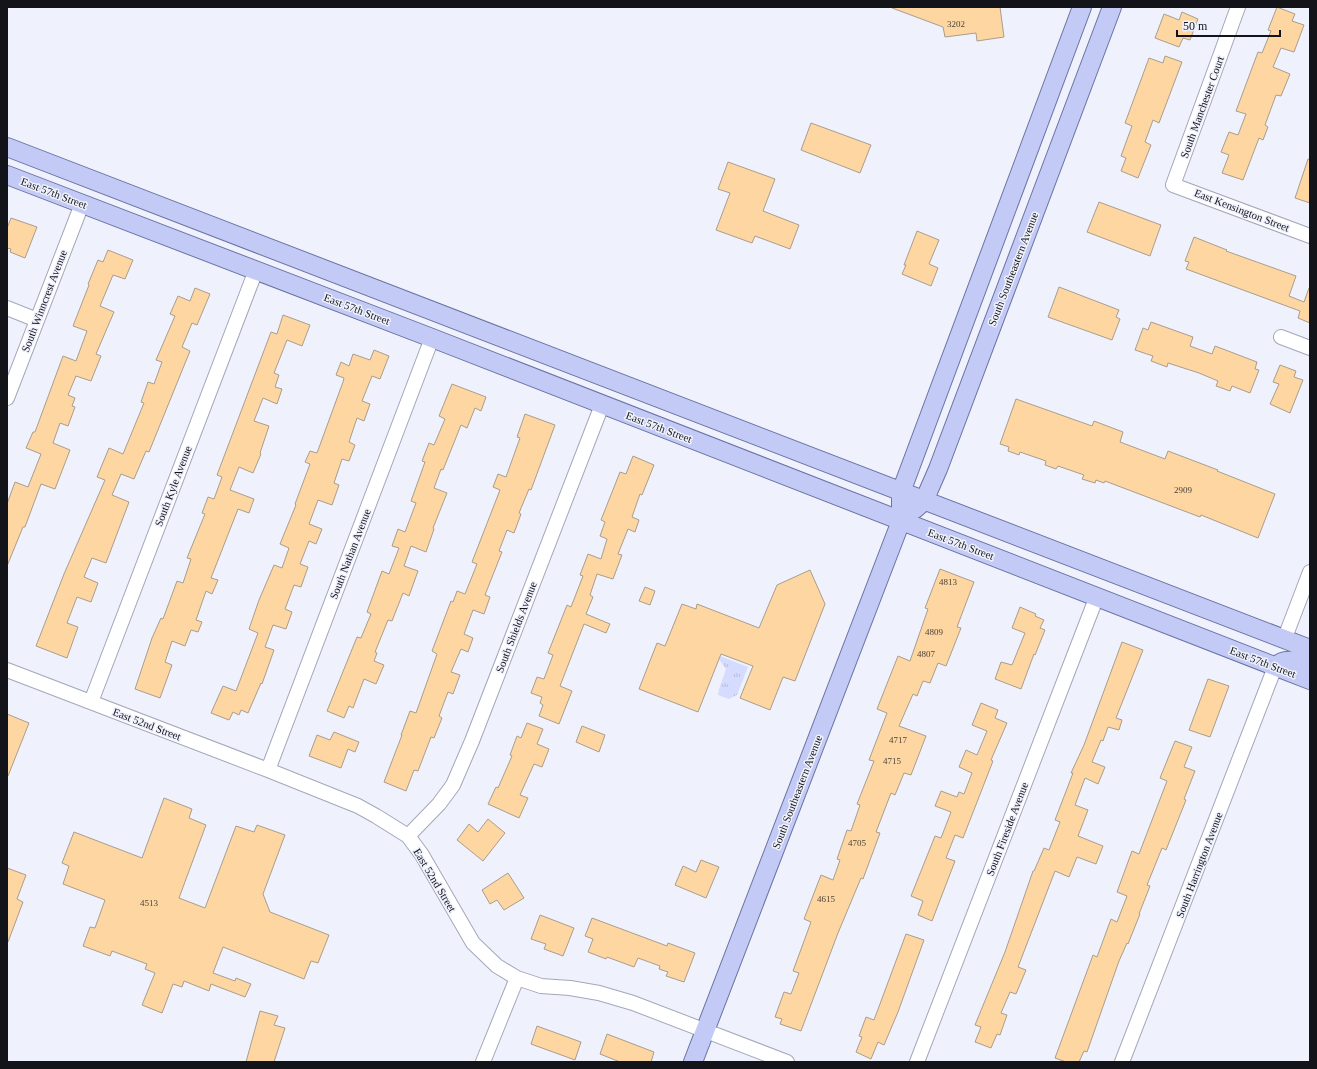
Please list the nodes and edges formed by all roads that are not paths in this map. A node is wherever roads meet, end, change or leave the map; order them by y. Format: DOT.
graph roads {
  1 [pos="1082,7"];
  2 [pos="1112,7"];
  3 [pos="1238,7"];
  4 [pos="7,147"];
  5 [pos="7,175"];
  6 [pos="1173,184"];
  7 [pos="82,204"];
  8 [pos="1310,236"];
  9 [pos="256,270"];
  10 [pos="7,308"];
  11 [pos="37,320"];
  12 [pos="1281,337"];
  13 [pos="432,338"];
  14 [pos="1310,348"];
  15 [pos="7,398"];
  16 [pos="602,405"];
  17 [pos="901,492"];
  18 [pos="924,501"];
  19 [pos="901,521"];
  20 [pos="1310,572"];
  21 [pos="1096,596"];
  22 [pos="1284,640"];
  23 [pos="1310,649"];
  24 [pos="1310,665"];
  25 [pos="1275,667"];
  26 [pos="7,670"];
  27 [pos="1310,680"];
  28 [pos="91,702"];
  29 [pos="268,770"];
  30 [pos="408,836"];
  31 [pos="517,978"];
  32 [pos="706,1031"];
  33 [pos="483,1062"];
  34 [pos="693,1062"];
  35 [pos="787,1062"];
  36 [pos="917,1062"];
  37 [pos="1122,1062"];
  1 -- 17 [label="main road, South Southeastern Avenue"];
  2 -- 18 [label="main road, South Southeastern Avenue"];
  3 -- 6 [label="street, South Manchester Court"];
  4 -- 17 [label="main road"];
  5 -- 7 [label="main road, East 57th Street"];
  6 -- 8 [label="street, East Kensington Street"];
  7 -- 9 [label="main road, East 57th Street"];
  7 -- 11 [label="street, South Winncrest Avenue"];
  9 -- 13 [label="main road, East 57th Street"];
  9 -- 28 [label="street, South Kyle Avenue"];
  10 -- 11 [label="street"];
  11 -- 15 [label="street, South Winncrest Avenue"];
  12 -- 14 [label="street"];
  13 -- 16 [label="main road, East 57th Street"];
  13 -- 29 [label="street, South Nathan Avenue"];
  16 -- 19 [label="main road, East 57th Street"];
  16 -- 30 [label="street, South Shields Avenue"];
  17 -- 18 [label="main road"];
  17 -- 19 [label="main road, South Southeastern Avenue"];
  18 -- 19 [label="main road, South Southeastern Avenue"];
  18 -- 22 [label="main road"];
  19 -- 21 [label="main road, East 57th Street"];
  19 -- 32 [label="main road, South Southeastern Avenue"];
  20 -- 22 [label="street"];
  21 -- 25 [label="main road, East 57th Street"];
  21 -- 36 [label="street, South Fireside Avenue"];
  22 -- 23 [label="main road"];
  24 -- 25 [label="main road"];
  25 -- 27 [label="main road, East 57th Street"];
  25 -- 37 [label="street, South Harrington Avenue"];
  26 -- 28 [label="street, East 52nd Street"];
  28 -- 29 [label="street, East 52nd Street"];
  29 -- 30 [label="street, East 52nd Street"];
  30 -- 31 [label="street, East 52nd Street"];
  31 -- 32 [label="street, East 52nd Street"];
  31 -- 33 [label="street"];
  32 -- 34 [label="main road, South Southeastern Avenue"];
  32 -- 35 [label="street, East 52nd Street"];
}
